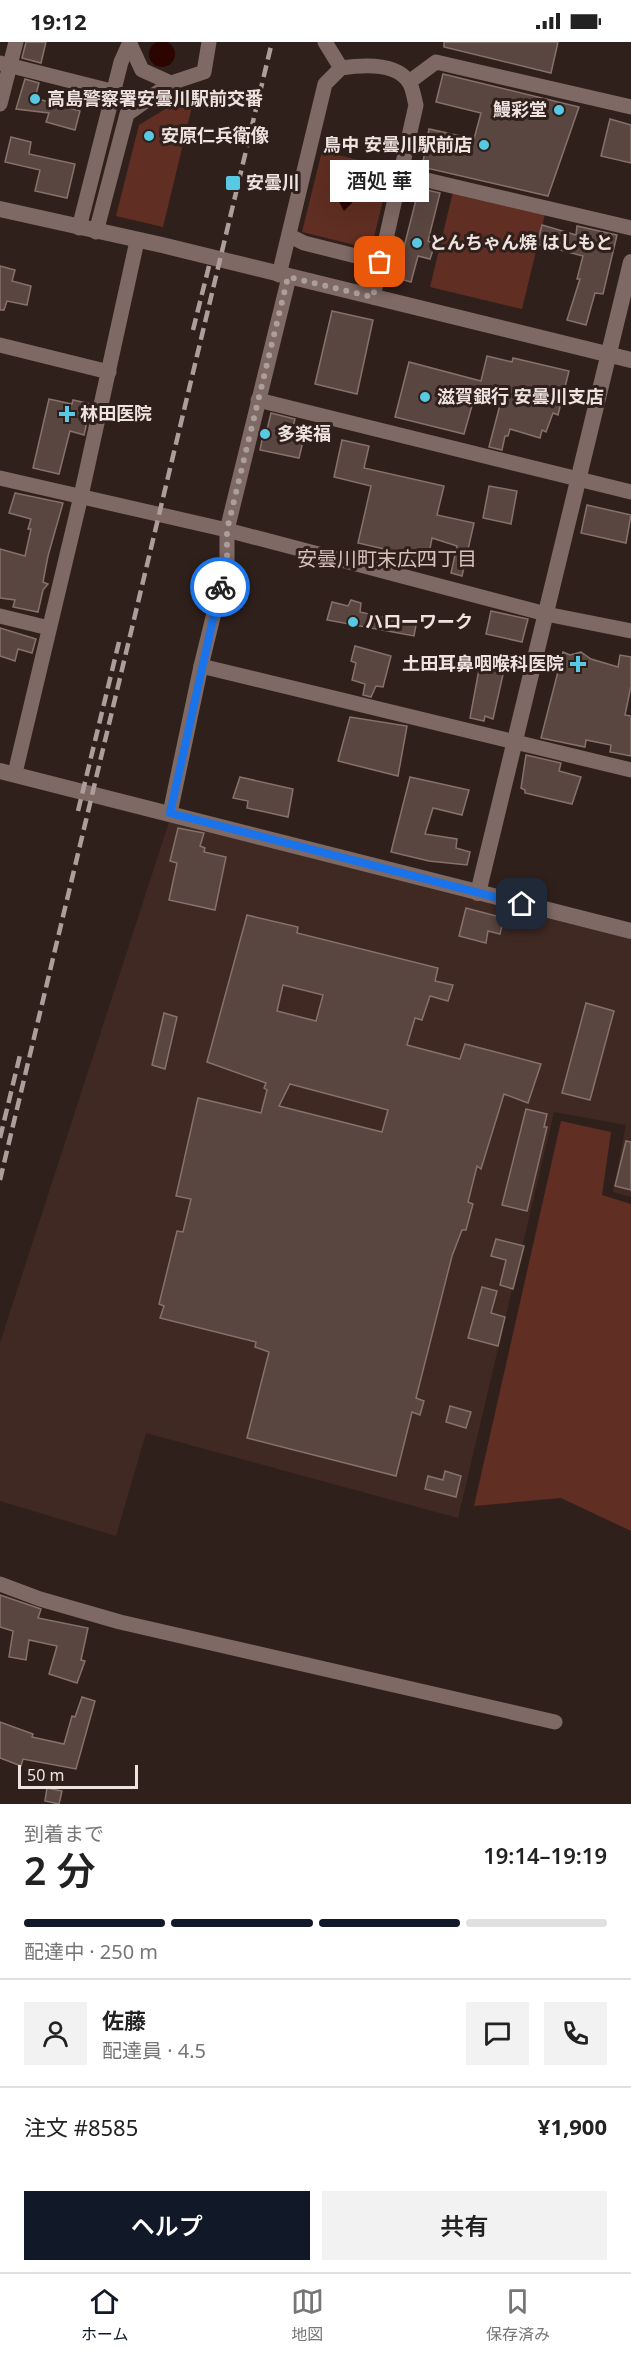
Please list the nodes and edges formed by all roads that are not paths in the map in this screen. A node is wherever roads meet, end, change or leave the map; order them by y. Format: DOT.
graph roads {
  1 [pos="16,42"];
  2 [pos="209,42"];
  3 [pos="325,42"];
  4 [pos="130,43"];
  5 [pos="5,65"];
  6 [pos="341,68"];
  7 [pos="171,82"];
  8 [pos="409,82"];
  9 [pos="115,92"];
  10 [pos="0,104"];
  11 [pos="631,107"];
  12 [pos="401,174"];
  13 [pos="0,208"];
  14 [pos="631,228"];
  15 [pos="88,230"];
  16 [pos="290,236"];
  17 [pos="137,241"];
  18 [pos="380,262"];
  19 [pos="631,262"];
  20 [pos="284,276"];
  21 [pos="373,297"];
  22 [pos="0,345"];
  23 [pos="610,354"];
  24 [pos="631,360"];
  25 [pos="109,372"];
  26 [pos="258,400"];
  27 [pos="0,478"];
  28 [pos="579,478"];
  29 [pos="631,492"];
  30 [pos="81,496"];
  31 [pos="227,530"];
  32 [pos="546,614"];
  33 [pos="0,616"];
  34 [pos="48,628"];
  35 [pos="631,631"];
  36 [pos="201,666"];
  37 [pos="516,741"];
  38 [pos="631,770"];
  39 [pos="8,772"];
  40 [pos="170,813"];
  41 [pos="478,893"];
  42 [pos="631,931"];
  43 [pos="0,1584"];
  44 [pos="555,1722"];
  1 -- 5 [label="street"];
  2 -- 7 [label="street"];
  3 -- 6 [label="street"];
  4 -- 7 [label="street"];
  4 -- 9 [label="street"];
  5 -- 9 [label="street"];
  5 -- 10 [label="street"];
  6 -- 8 [label="street"];
  6 -- 16 [label="street"];
  7 -- 15 [label="street"];
  8 -- 11 [label="street"];
  8 -- 12 [label="street"];
  9 -- 15 [label="street"];
  12 -- 14 [label="street"];
  12 -- 18 [label="street"];
  13 -- 15 [label="street"];
  15 -- 17 [label="street"];
  16 -- 18 [label="street"];
  16 -- 20 [label="street"];
  17 -- 20 [label="street"];
  17 -- 25 [label="street"];
  18 -- 21 [label="street"];
  19 -- 23 [label="street"];
  20 -- 21 [label="street"];
  20 -- 26 [label="street"];
  21 -- 23 [label="street"];
  22 -- 25 [label="street"];
  23 -- 24 [label="street"];
  23 -- 28 [label="street"];
  25 -- 30 [label="street"];
  26 -- 28 [label="street"];
  26 -- 31 [label="street"];
  27 -- 30 [label="street"];
  28 -- 29 [label="street"];
  28 -- 32 [label="street"];
  30 -- 31 [label="street"];
  30 -- 34 [label="street"];
  31 -- 32 [label="street"];
  31 -- 36 [label="street"];
  32 -- 35 [label="street"];
  32 -- 37 [label="street"];
  33 -- 34 [label="street"];
  34 -- 39 [label="street"];
  36 -- 37 [label="street"];
  36 -- 40 [label="street"];
  37 -- 38 [label="street"];
  37 -- 41 [label="street"];
  39 -- 40 [label="street"];
  40 -- 41 [label="street"];
  41 -- 42 [label="street"];
  43 -- 44 [label="street"];
}
